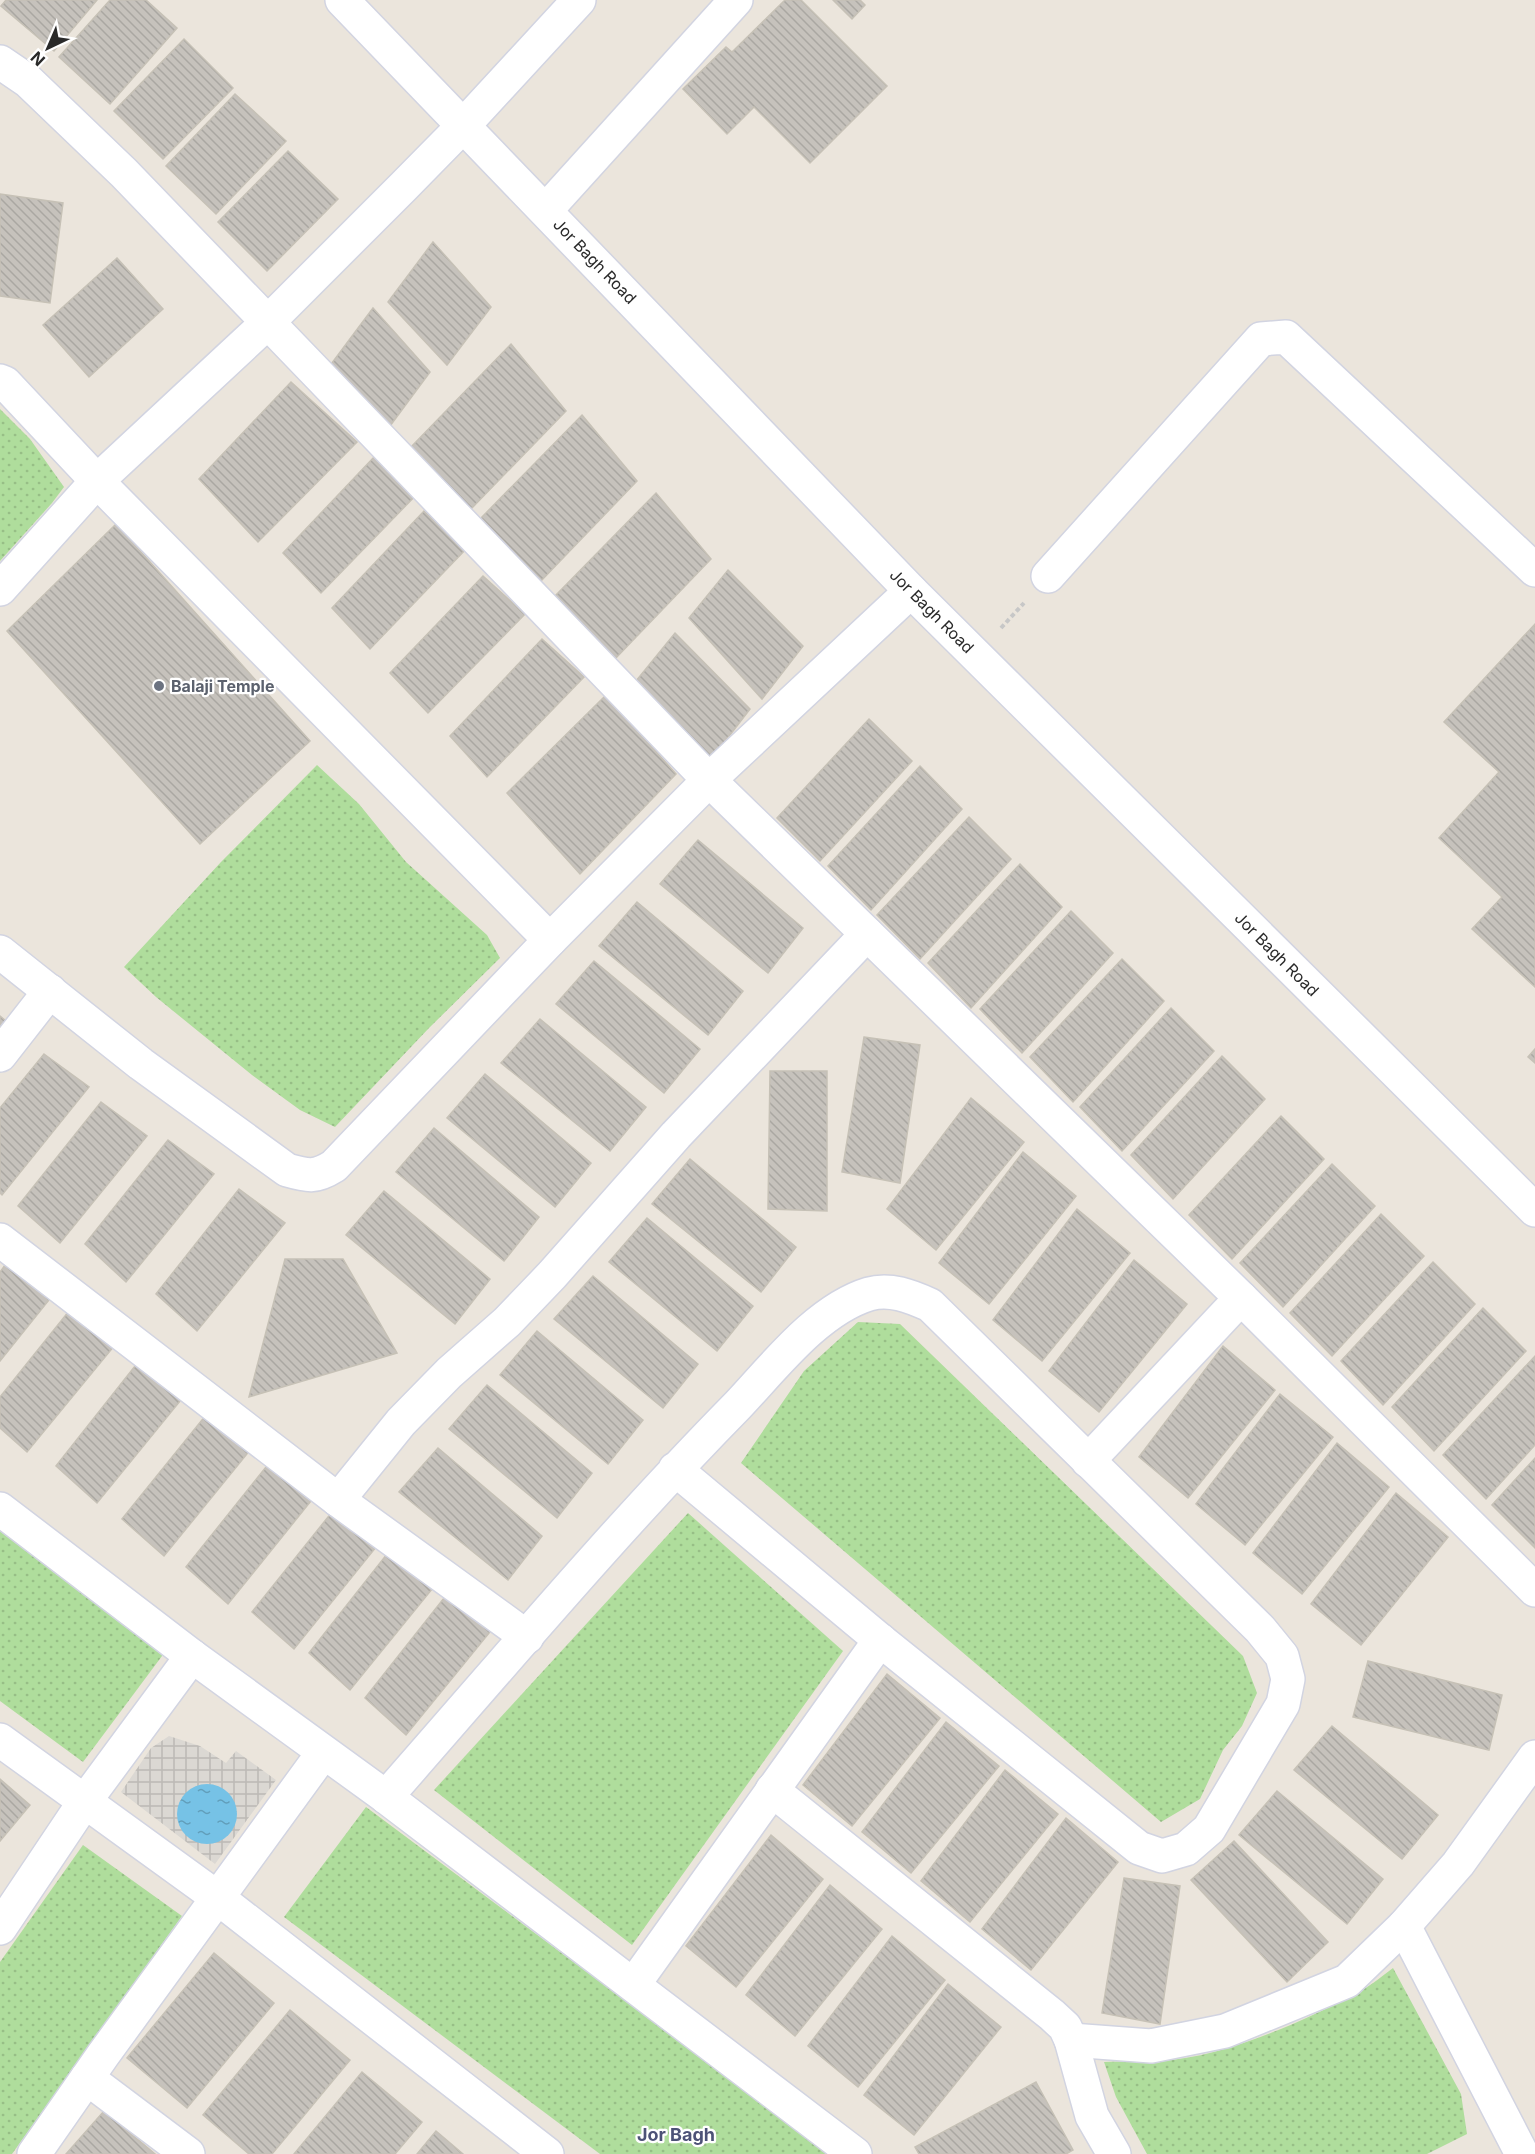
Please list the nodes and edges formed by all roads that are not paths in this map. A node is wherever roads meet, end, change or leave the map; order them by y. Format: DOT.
graph roads {
  1 [pos="342,0"];
  2 [pos="579,0"];
  3 [pos="736,0"];
  4 [pos="0,62"];
  5 [pos="462,127"];
  6 [pos="546,210"];
  7 [pos="268,322"];
  8 [pos="0,381"];
  9 [pos="97,481"];
  10 [pos="1535,570"];
  11 [pos="1048,576"];
  12 [pos="0,589"];
  13 [pos="911,591"];
  14 [pos="709,780"];
  15 [pos="867,934"];
  16 [pos="550,940"];
  17 [pos="0,952"];
  18 [pos="50,991"];
  19 [pos="0,1056"];
  20 [pos="1532,1200"];
  21 [pos="0,1240"];
  22 [pos="1241,1298"];
  23 [pos="1088,1461"];
  24 [pos="675,1469"];
  25 [pos="338,1500"];
  26 [pos="0,1509"];
  27 [pos="1535,1590"];
  28 [pos="527,1638"];
  29 [pos="880,1640"];
  30 [pos="192,1656"];
  31 [pos="0,1740"];
  32 [pos="323,1753"];
  33 [pos="1535,1757"];
  34 [pos="772,1790"];
  35 [pos="386,1797"];
  36 [pos="85,1801"];
  37 [pos="218,1898"];
  38 [pos="1404,1926"];
  39 [pos="0,1928"];
  40 [pos="633,1984"];
  41 [pos="1071,2040"];
  42 [pos="87,2078"];
  43 [pos="34,2154"];
  44 [pos="188,2154"];
  45 [pos="547,2154"];
  46 [pos="855,2154"];
  47 [pos="1114,2154"];
  48 [pos="1522,2154"];
  1 -- 5 [label="street, Jor Bagh Road"];
  2 -- 5 [label="street"];
  3 -- 6 [label="street"];
  4 -- 7 [label="street"];
  5 -- 6 [label="street, Jor Bagh Road"];
  5 -- 7 [label="street"];
  6 -- 13 [label="street, Jor Bagh Road"];
  7 -- 9 [label="street"];
  7 -- 14 [label="street"];
  8 -- 9 [label="street"];
  9 -- 12 [label="street"];
  9 -- 16 [label="street"];
  10 -- 11 [label="street"];
  13 -- 14 [label="street"];
  13 -- 20 [label="street, Jor Bagh Road"];
  14 -- 15 [label="street"];
  14 -- 16 [label="street"];
  15 -- 22 [label="street"];
  15 -- 25 [label="street"];
  16 -- 18 [label="street"];
  17 -- 18 [label="street"];
  18 -- 19 [label="street"];
  21 -- 25 [label="street"];
  22 -- 23 [label="street"];
  22 -- 27 [label="street"];
  23 -- 24 [label="street"];
  23 -- 29 [label="street"];
  24 -- 28 [label="street"];
  24 -- 29 [label="street"];
  25 -- 28 [label="street"];
  26 -- 30 [label="street"];
  28 -- 35 [label="street"];
  29 -- 34 [label="street"];
  30 -- 32 [label="street"];
  30 -- 36 [label="street"];
  31 -- 36 [label="street"];
  32 -- 35 [label="street"];
  32 -- 37 [label="street"];
  33 -- 38 [label="street"];
  34 -- 40 [label="street"];
  34 -- 41 [label="street"];
  35 -- 40 [label="street"];
  36 -- 37 [label="street"];
  36 -- 39 [label="street"];
  37 -- 42 [label="street"];
  37 -- 45 [label="street"];
  38 -- 41 [label="street"];
  38 -- 48 [label="street"];
  40 -- 46 [label="street"];
  41 -- 47 [label="street"];
  42 -- 43 [label="street"];
  42 -- 44 [label="street"];
}
